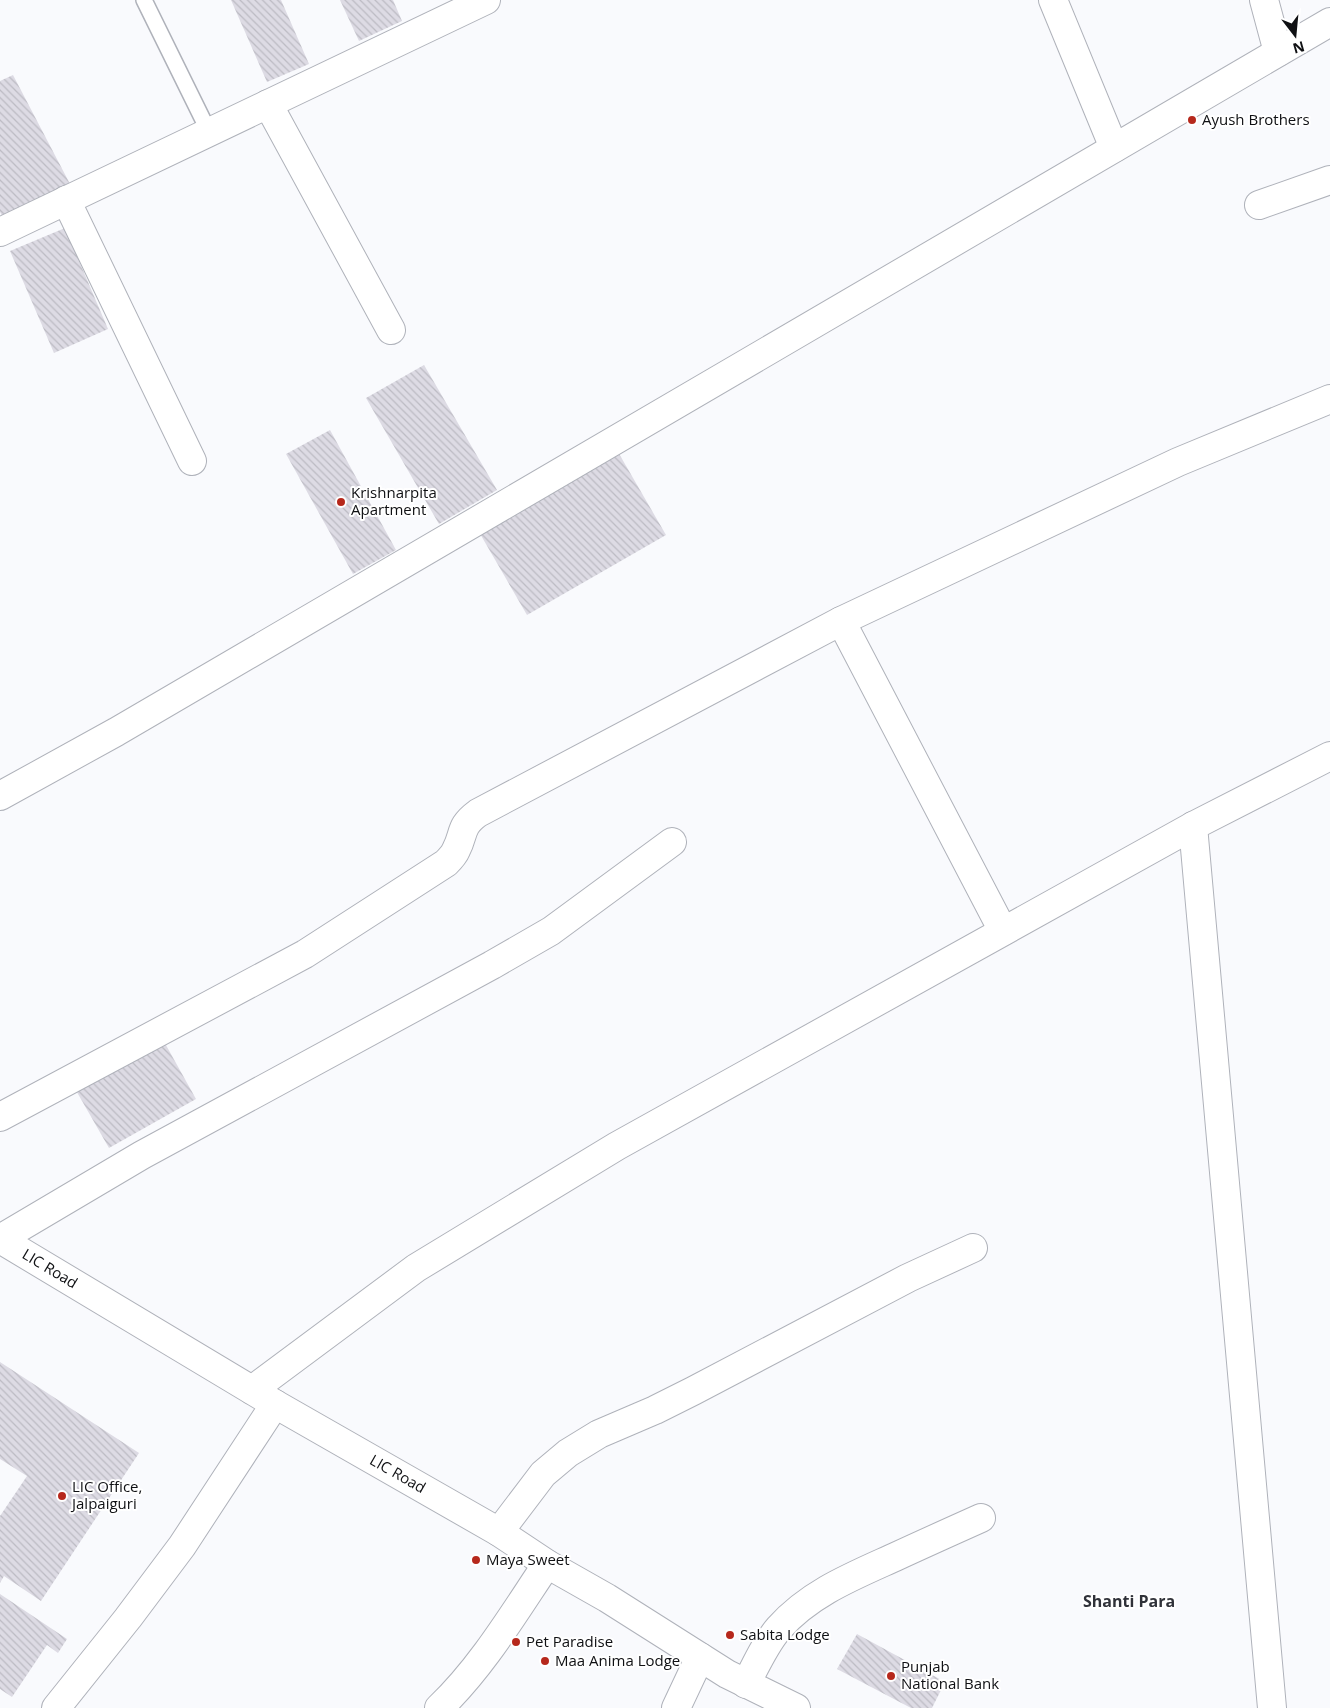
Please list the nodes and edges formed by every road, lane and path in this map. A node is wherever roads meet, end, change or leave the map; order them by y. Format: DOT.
graph roads {
  1 [pos="144,0"];
  2 [pos="1053,0"];
  3 [pos="1264,0"];
  4 [pos="472,3"];
  5 [pos="1330,22"];
  6 [pos="1278,52"];
  7 [pos="268,104"];
  8 [pos="209,132"];
  9 [pos="1114,148"];
  10 [pos="1330,180"];
  11 [pos="66,200"];
  12 [pos="1258,204"];
  13 [pos="0,232"];
  14 [pos="391,330"];
  15 [pos="1330,399"];
  16 [pos="192,461"];
  17 [pos="841,621"];
  18 [pos="1330,756"];
  19 [pos="0,796"];
  20 [pos="1193,826"];
  21 [pos="672,842"];
  22 [pos="1003,931"];
  23 [pos="0,1117"];
  24 [pos="0,1239"];
  25 [pos="973,1248"];
  26 [pos="252,1390"];
  27 [pos="275,1404"];
  28 [pos="981,1518"];
  29 [pos="499,1532"];
  30 [pos="547,1564"];
  31 [pos="700,1657"];
  32 [pos="746,1684"];
  33 [pos="56,1708"];
  34 [pos="438,1708"];
  35 [pos="676,1708"];
  36 [pos="796,1708"];
  37 [pos="1272,1708"];
  1 -- 8 [label="lane"];
  2 -- 9 [label="street"];
  3 -- 6 [label="street"];
  4 -- 7 [label="street"];
  5 -- 6 [label="street"];
  6 -- 9 [label="street"];
  7 -- 8 [label="street"];
  7 -- 14 [label="street"];
  8 -- 11 [label="street"];
  9 -- 19 [label="street"];
  10 -- 12 [label="street"];
  11 -- 13 [label="street"];
  11 -- 16 [label="street"];
  15 -- 17 [label="street"];
  17 -- 22 [label="street"];
  17 -- 23 [label="street"];
  18 -- 20 [label="street"];
  20 -- 22 [label="street"];
  20 -- 37 [label="street"];
  21 -- 24 [label="street"];
  22 -- 26 [label="street"];
  24 -- 26 [label="street, LIC Road"];
  25 -- 29 [label="street"];
  26 -- 27 [label="street, LIC Road"];
  27 -- 29 [label="street, LIC Road"];
  27 -- 33 [label="street"];
  28 -- 32 [label="street"];
  29 -- 30 [label="street, LIC Road"];
  30 -- 31 [label="street, LIC Road"];
  30 -- 34 [label="street"];
  31 -- 32 [label="street, LIC Road"];
  31 -- 35 [label="street"];
  32 -- 36 [label="street, LIC Road"];
}
